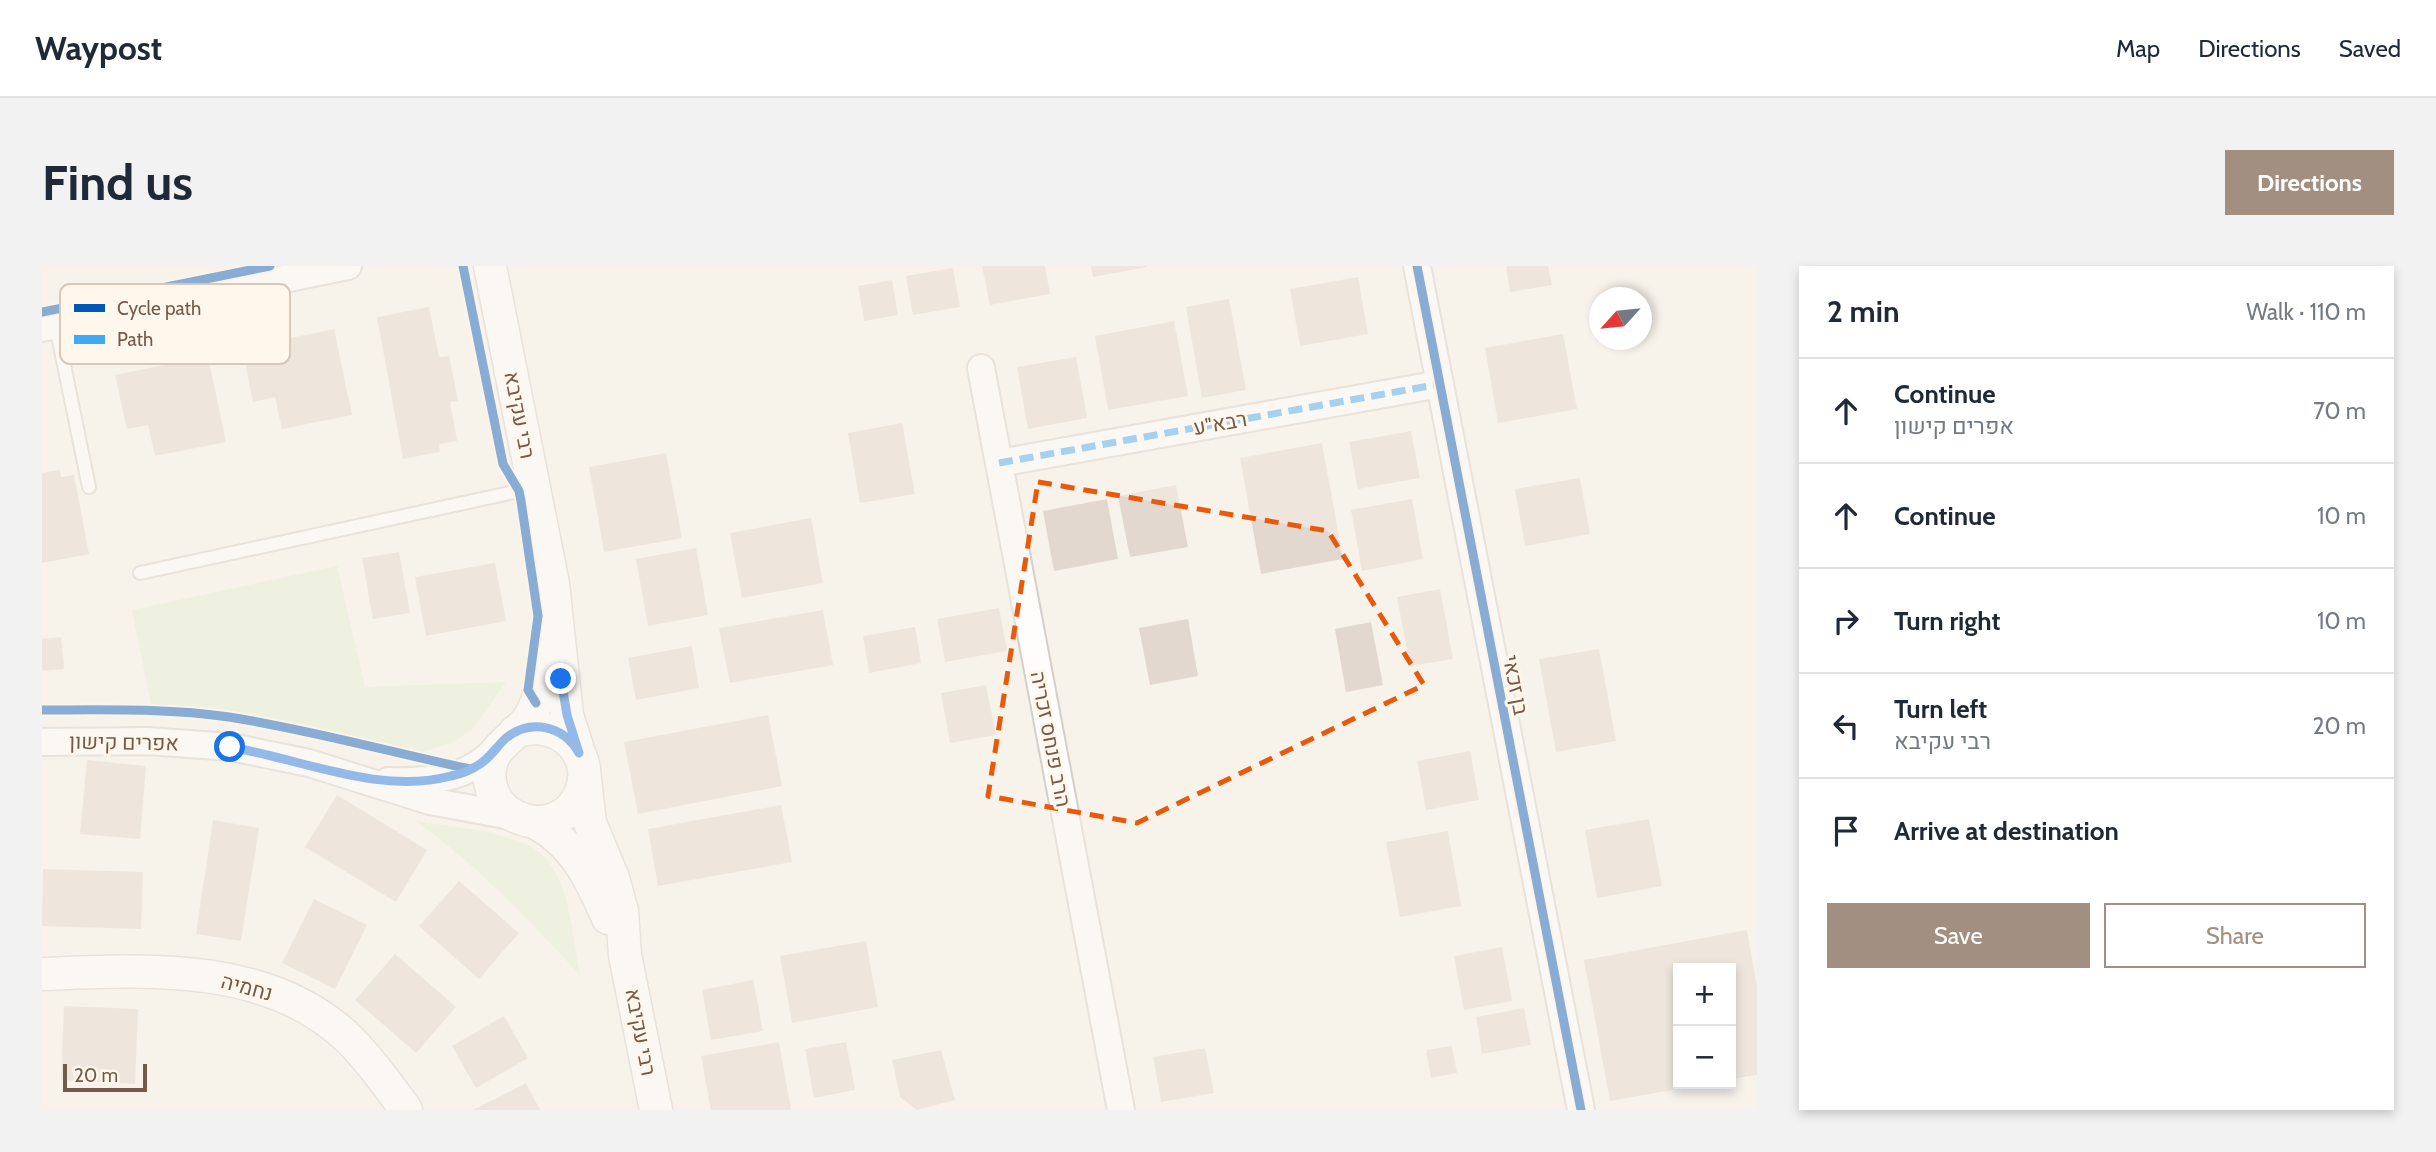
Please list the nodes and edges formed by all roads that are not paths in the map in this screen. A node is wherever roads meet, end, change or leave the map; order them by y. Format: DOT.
graph roads {
  1 [pos="348,266"];
  2 [pos="491,266"];
  3 [pos="1417,266"];
  4 [pos="260,284"];
  5 [pos="49,327"];
  6 [pos="981,368"];
  7 [pos="1440,384"];
  8 [pos="999,463"];
  9 [pos="89,487"];
  10 [pos="534,488"];
  11 [pos="549,564"];
  12 [pos="140,573"];
  13 [pos="507,739"];
  14 [pos="42,742"];
  15 [pos="582,764"];
  16 [pos="371,780"];
  17 [pos="525,819"];
  18 [pos="625,954"];
  19 [pos="42,974"];
  20 [pos="406,1110"];
  21 [pos="656,1110"];
  22 [pos="1121,1110"];
  23 [pos="1581,1110"];
  1 -- 4 [label="street"];
  2 -- 10 [label="street, רבי עקיבא"];
  3 -- 7 [label="street, בן זכאי"];
  5 -- 9 [label="lane"];
  6 -- 8 [label="street, הרב פנחס זכריה"];
  7 -- 8 [label="street, רבא\"ע"];
  7 -- 23 [label="street, בן זכאי"];
  8 -- 22 [label="street, הרב פנחס זכריה"];
  10 -- 11 [label="street, רבי עקיבא"];
  10 -- 12 [label="lane"];
  11 -- 13 [label="street, רבי עקיבא"];
  11 -- 15 [label="street, רבי עקיבא"];
  13 -- 15 [label="street"];
  13 -- 16 [label="street, אפרים קישון"];
  13 -- 17 [label="street"];
  14 -- 16 [label="street, אפרים קישון"];
  15 -- 17 [label="street"];
  15 -- 18 [label="street, רבי עקיבא"];
  16 -- 17 [label="street, אפרים קישון"];
  17 -- 18 [label="street, רבי עקיבא"];
  18 -- 21 [label="street, רבי עקיבא"];
  19 -- 20 [label="street, נחמיה"];
}
